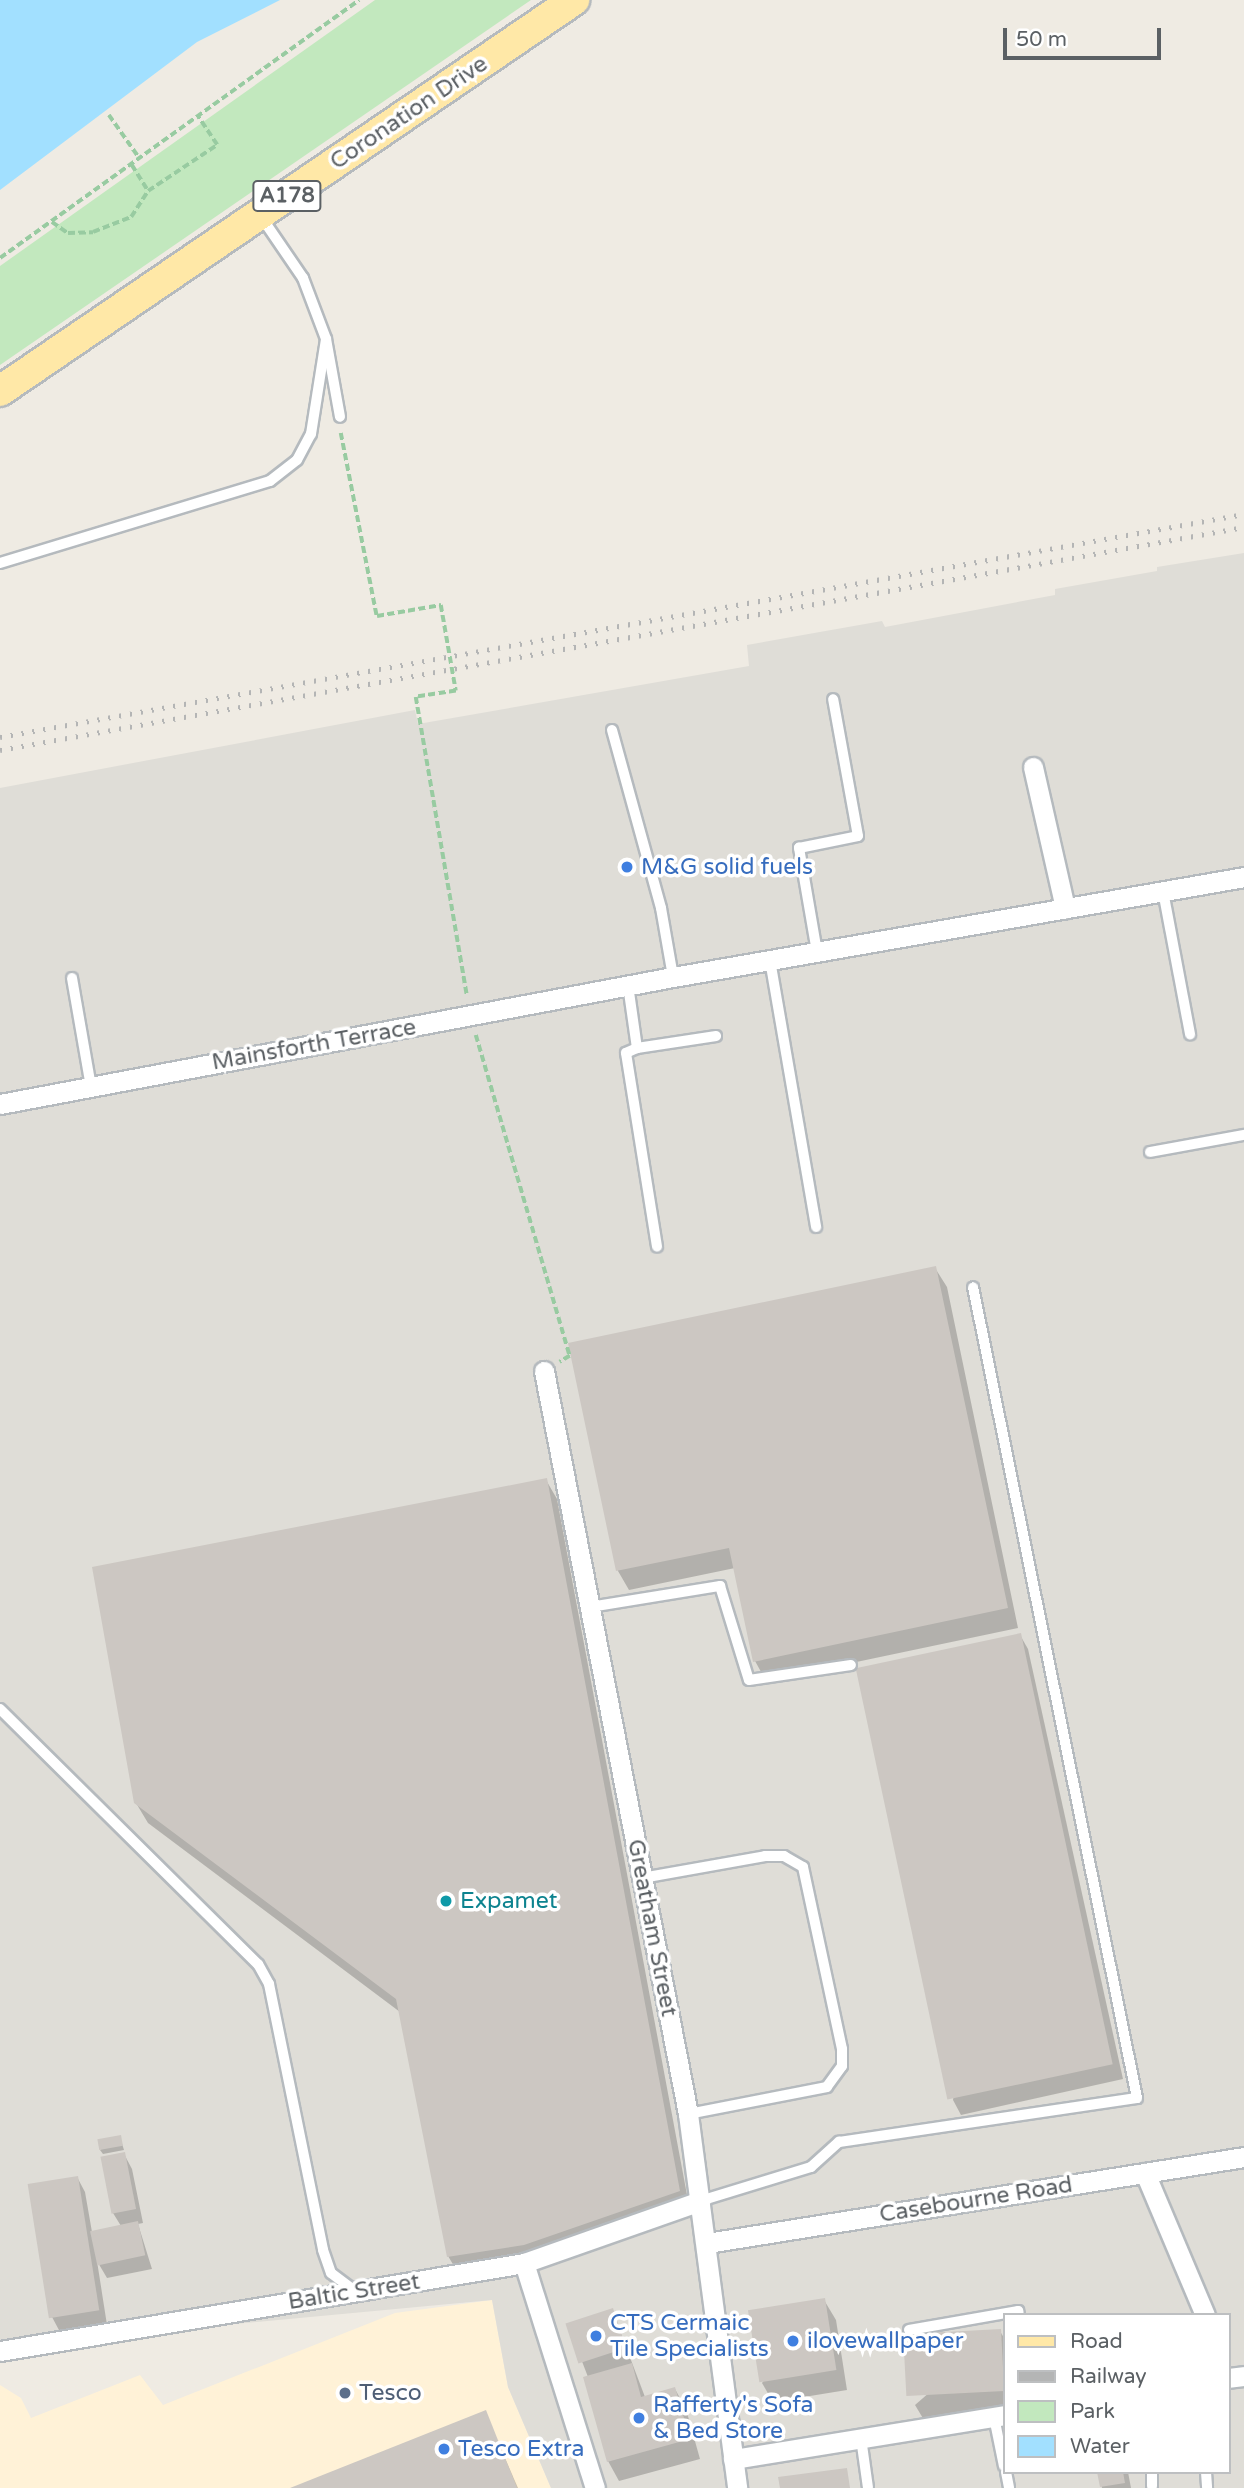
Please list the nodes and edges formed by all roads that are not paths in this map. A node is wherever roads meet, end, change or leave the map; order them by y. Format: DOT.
graph roads {
  1 [pos="574,0"];
  2 [pos="260,215"];
  3 [pos="326,339"];
  4 [pos="0,391"];
  5 [pos="340,417"];
  6 [pos="0,563"];
  7 [pos="833,699"];
  8 [pos="612,730"];
  9 [pos="1034,766"];
  10 [pos="1244,877"];
  11 [pos="1163,891"];
  12 [pos="1065,908"];
  13 [pos="817,952"];
  14 [pos="770,960"];
  15 [pos="673,977"];
  16 [pos="72,978"];
  17 [pos="628,985"];
  18 [pos="1190,1034"];
  19 [pos="716,1035"];
  20 [pos="637,1048"];
  21 [pos="90,1087"];
  22 [pos="0,1104"];
  23 [pos="1244,1135"];
  24 [pos="1150,1152"];
  25 [pos="816,1227"];
  26 [pos="657,1247"];
  27 [pos="973,1287"];
  28 [pos="544,1371"];
  29 [pos="590,1608"];
  30 [pos="851,1665"];
  31 [pos="0,1709"];
  32 [pos="642,1878"];
  33 [pos="688,2114"];
  34 [pos="1244,2157"];
  35 [pos="1145,2173"];
  36 [pos="700,2201"];
  37 [pos="707,2243"];
  38 [pos="524,2263"];
  39 [pos="355,2292"];
  40 [pos="1204,2313"];
  41 [pos="1002,2314"];
  42 [pos="909,2330"];
  43 [pos="0,2351"];
  44 [pos="999,2416"];
  45 [pos="860,2438"];
  46 [pos="1002,2446"];
  47 [pos="733,2459"];
  48 [pos="595,2488"];
  49 [pos="737,2488"];
  50 [pos="868,2488"];
  1 -- 2 [label="main road, Coronation Drive / A178"];
  2 -- 3 [label="lane"];
  2 -- 4 [label="main road, Coronation Drive / A178"];
  3 -- 5 [label="lane"];
  3 -- 6 [label="lane"];
  7 -- 13 [label="lane"];
  8 -- 15 [label="lane"];
  9 -- 12 [label="street"];
  10 -- 11 [label="street, Mainsforth Terrace"];
  11 -- 12 [label="street, Mainsforth Terrace"];
  11 -- 18 [label="lane"];
  12 -- 13 [label="street, Mainsforth Terrace"];
  13 -- 14 [label="street, Mainsforth Terrace"];
  14 -- 15 [label="street, Mainsforth Terrace"];
  14 -- 25 [label="lane"];
  15 -- 17 [label="street, Mainsforth Terrace"];
  16 -- 21 [label="lane"];
  17 -- 20 [label="lane"];
  17 -- 21 [label="street, Mainsforth Terrace"];
  19 -- 20 [label="lane"];
  20 -- 26 [label="lane"];
  21 -- 22 [label="street, Mainsforth Terrace"];
  23 -- 24 [label="lane"];
  27 -- 36 [label="lane"];
  28 -- 29 [label="street, Greatham Street"];
  29 -- 30 [label="lane"];
  29 -- 32 [label="street, Greatham Street"];
  31 -- 39 [label="lane"];
  32 -- 33 [label="street, Greatham Street"];
  32 -- 33 [label="lane"];
  33 -- 36 [label="street, Greatham Street"];
  34 -- 35 [label="street, Casebourne Road"];
  35 -- 37 [label="street, Casebourne Road"];
  35 -- 40 [label="street"];
  36 -- 37 [label="street, Greatham Street"];
  36 -- 38 [label="street, Baltic Street"];
  37 -- 47 [label="street, Greatham Street"];
  38 -- 39 [label="street, Baltic Street"];
  38 -- 48 [label="street"];
  39 -- 43 [label="street, Baltic Street"];
  41 -- 42 [label="lane"];
  44 -- 45 [label="street"];
  44 -- 46 [label="lane"];
  45 -- 47 [label="street"];
  45 -- 50 [label="lane"];
  47 -- 49 [label="street, Greatham Street"];
}
